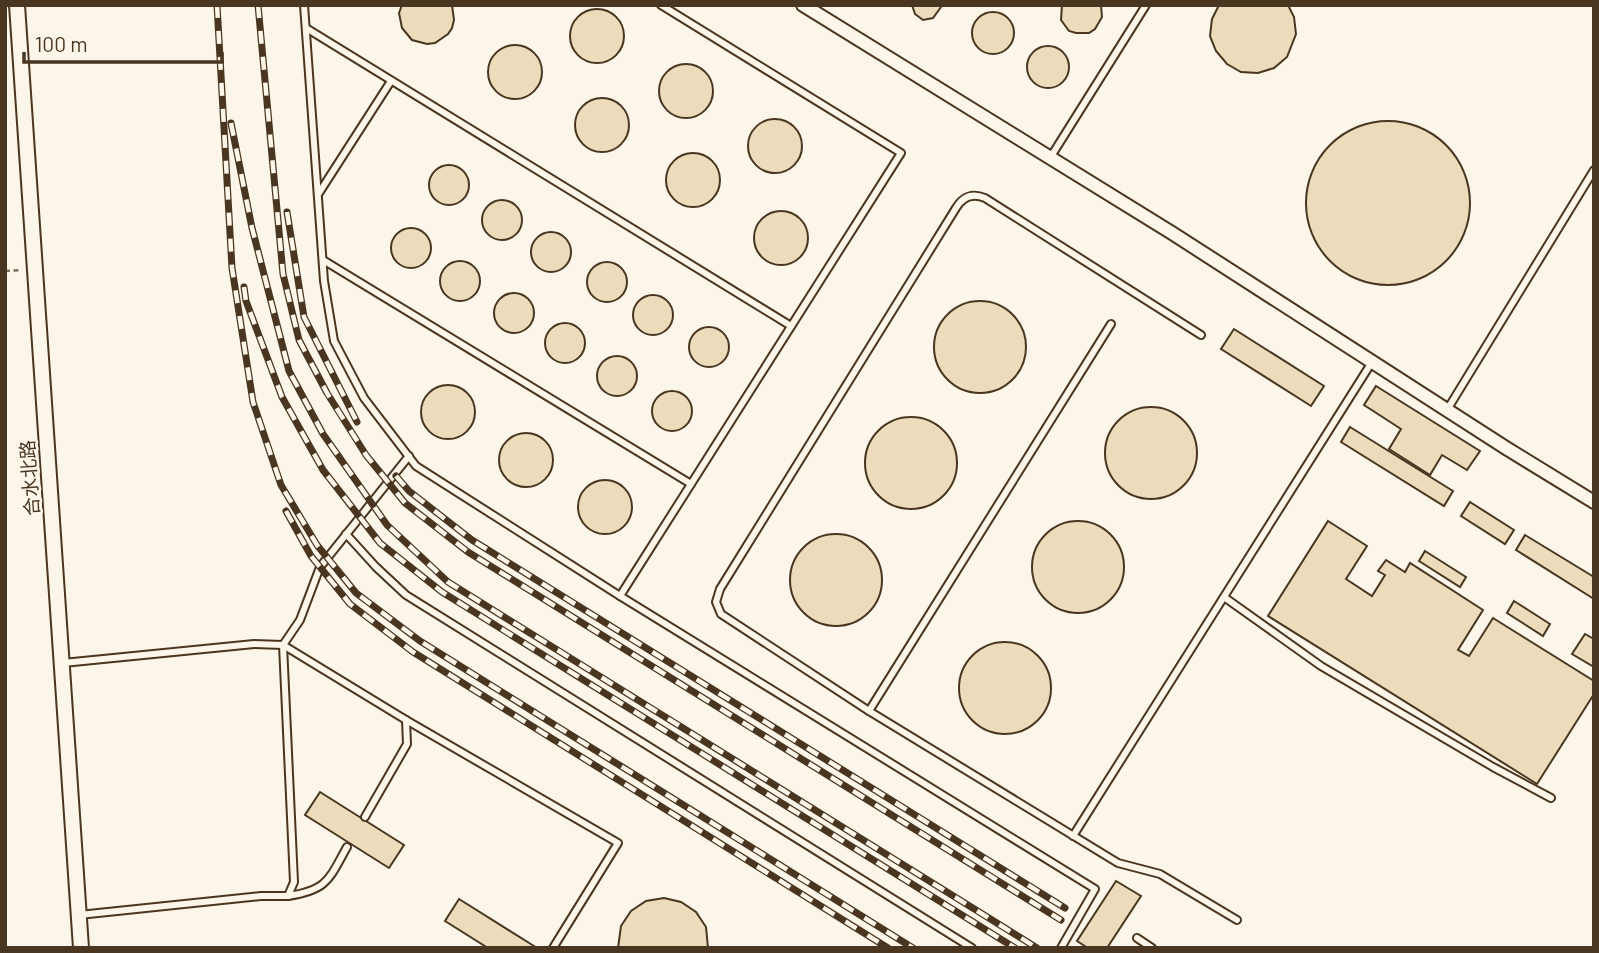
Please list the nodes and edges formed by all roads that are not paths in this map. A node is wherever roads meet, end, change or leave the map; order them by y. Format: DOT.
graph roads {
  1 [pos="17,5"];
  2 [pos="304,5"];
  3 [pos="661,5"];
  4 [pos="803,5"];
  5 [pos="1146,5"];
  6 [pos="306,28"];
  7 [pos="391,80"];
  8 [pos="1050,158"];
  9 [pos="1594,170"];
  10 [pos="318,195"];
  11 [pos="323,260"];
  12 [pos="1111,324"];
  13 [pos="791,326"];
  14 [pos="1201,335"];
  15 [pos="1372,362"];
  16 [pos="1447,410"];
  17 [pos="409,456"];
  18 [pos="691,484"];
  19 [pos="1594,502"];
  20 [pos="346,534"];
  21 [pos="620,596"];
  22 [pos="1224,597"];
  23 [pos="284,645"];
  24 [pos="61,663"];
  25 [pos="869,710"];
  26 [pos="406,720"];
  27 [pos="1551,798"];
  28 [pos="365,817"];
  29 [pos="1073,836"];
  30 [pos="347,846"];
  31 [pos="288,896"];
  32 [pos="78,915"];
  33 [pos="1237,920"];
  34 [pos="1137,938"];
  35 [pos="81,948"];
  36 [pos="553,948"];
  37 [pos="972,948"];
  38 [pos="1061,948"];
  39 [pos="1152,948"];
  1 -- 24 [label="street, 合水北路"];
  2 -- 6 [label="lane"];
  3 -- 13 [label="lane"];
  4 -- 8 [label="street"];
  5 -- 8 [label="lane"];
  6 -- 7 [label="lane"];
  6 -- 10 [label="lane"];
  7 -- 10 [label="lane"];
  7 -- 13 [label="lane"];
  8 -- 15 [label="street"];
  9 -- 16 [label="lane"];
  10 -- 11 [label="lane"];
  11 -- 17 [label="lane"];
  11 -- 18 [label="lane"];
  12 -- 25 [label="lane"];
  13 -- 18 [label="lane"];
  14 -- 25 [label="lane"];
  15 -- 16 [label="street"];
  15 -- 22 [label="lane"];
  16 -- 19 [label="street"];
  17 -- 20 [label="lane"];
  17 -- 21 [label="lane"];
  18 -- 21 [label="lane"];
  20 -- 23 [label="lane"];
  20 -- 37 [label="lane"];
  21 -- 38 [label="lane"];
  22 -- 27 [label="lane"];
  22 -- 29 [label="lane"];
  23 -- 24 [label="lane"];
  23 -- 26 [label="lane"];
  23 -- 31 [label="lane"];
  24 -- 32 [label="street, 合水北路"];
  25 -- 29 [label="lane"];
  26 -- 28 [label="lane"];
  26 -- 36 [label="lane"];
  29 -- 33 [label="lane"];
  30 -- 31 [label="lane"];
  31 -- 32 [label="lane"];
  32 -- 35 [label="street, 合水北路"];
  34 -- 39 [label="lane"];
}
